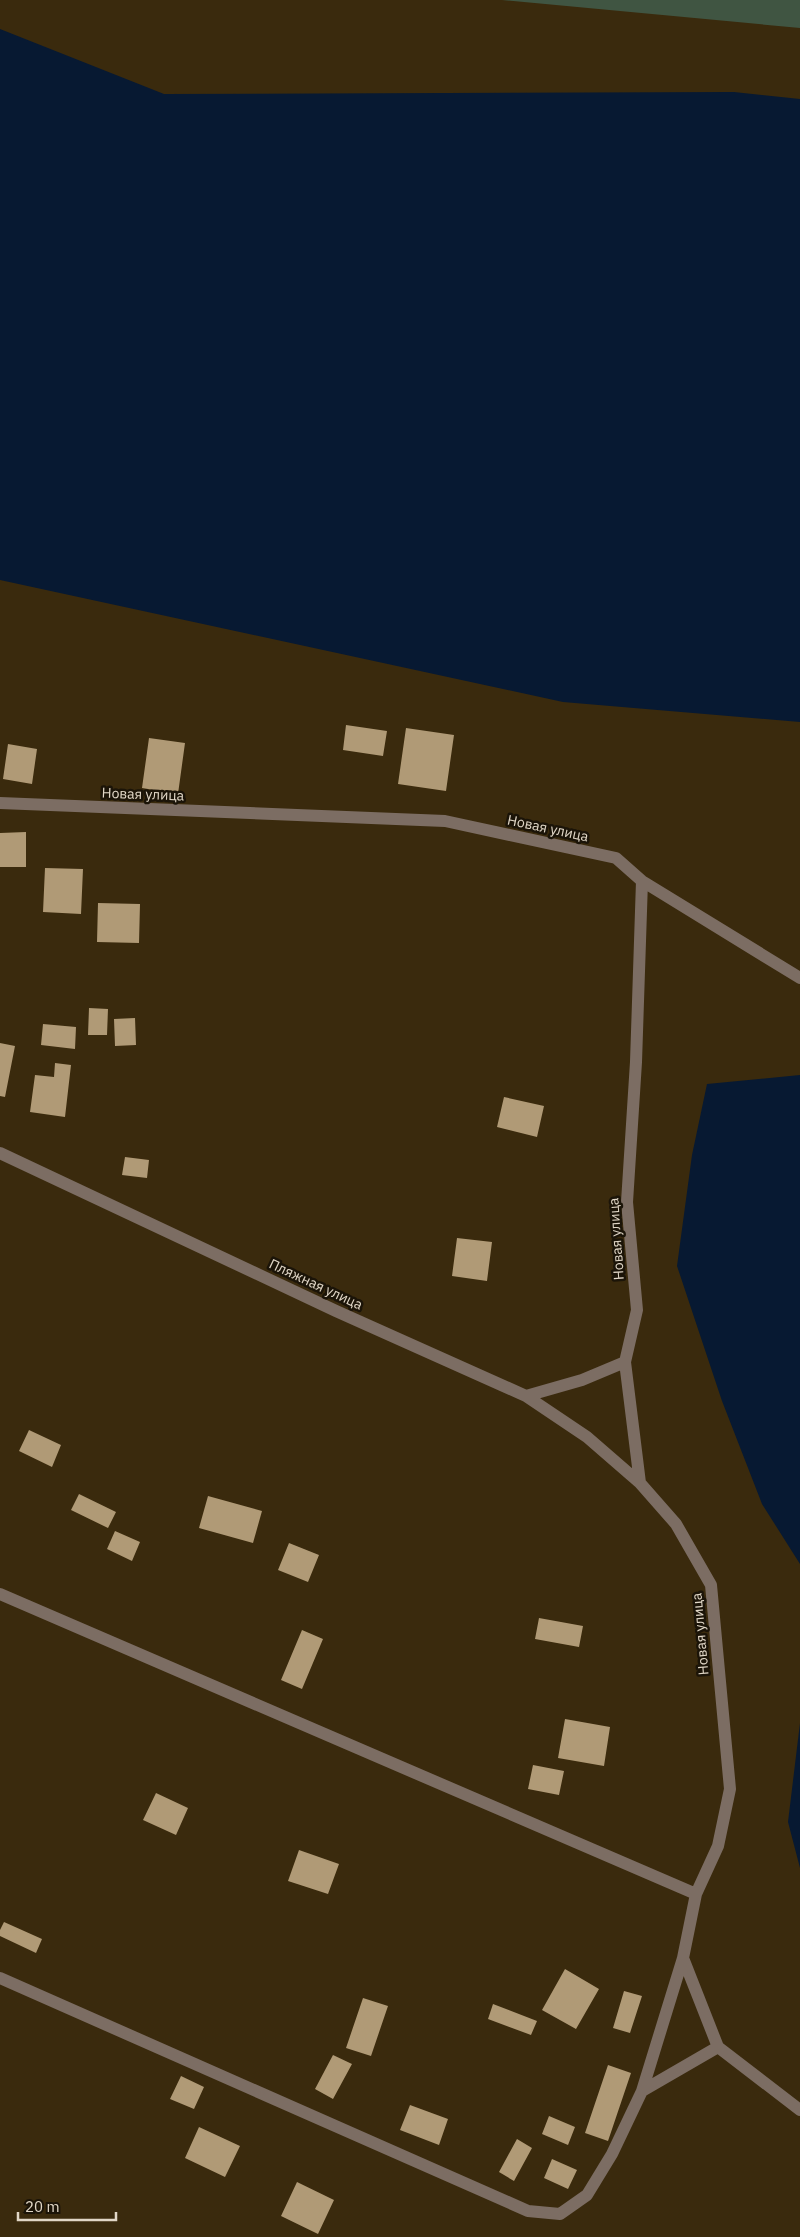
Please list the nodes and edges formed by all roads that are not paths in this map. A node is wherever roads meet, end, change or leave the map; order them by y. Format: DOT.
graph roads {
  1 [pos="0,803"];
  2 [pos="642,881"];
  3 [pos="800,978"];
  4 [pos="0,1153"];
  5 [pos="625,1362"];
  6 [pos="526,1396"];
  7 [pos="640,1483"];
  8 [pos="0,1594"];
  9 [pos="696,1894"];
  10 [pos="683,1958"];
  11 [pos="0,1978"];
  12 [pos="718,2047"];
  13 [pos="642,2091"];
  14 [pos="800,2110"];
  1 -- 2 [label="street, Новая улица"];
  2 -- 3 [label="street"];
  2 -- 5 [label="street, Новая улица"];
  4 -- 6 [label="street, Пляжная улица"];
  5 -- 6 [label="street"];
  5 -- 7 [label="street, Новая улица"];
  6 -- 7 [label="street, Пляжная улица"];
  7 -- 9 [label="street, Новая улица"];
  8 -- 9 [label="street"];
  9 -- 10 [label="street, Новая улица"];
  10 -- 12 [label="street"];
  10 -- 13 [label="street, Новая улица"];
  11 -- 13 [label="street, Новая улица"];
  12 -- 13 [label="street"];
  12 -- 14 [label="street"];
}
